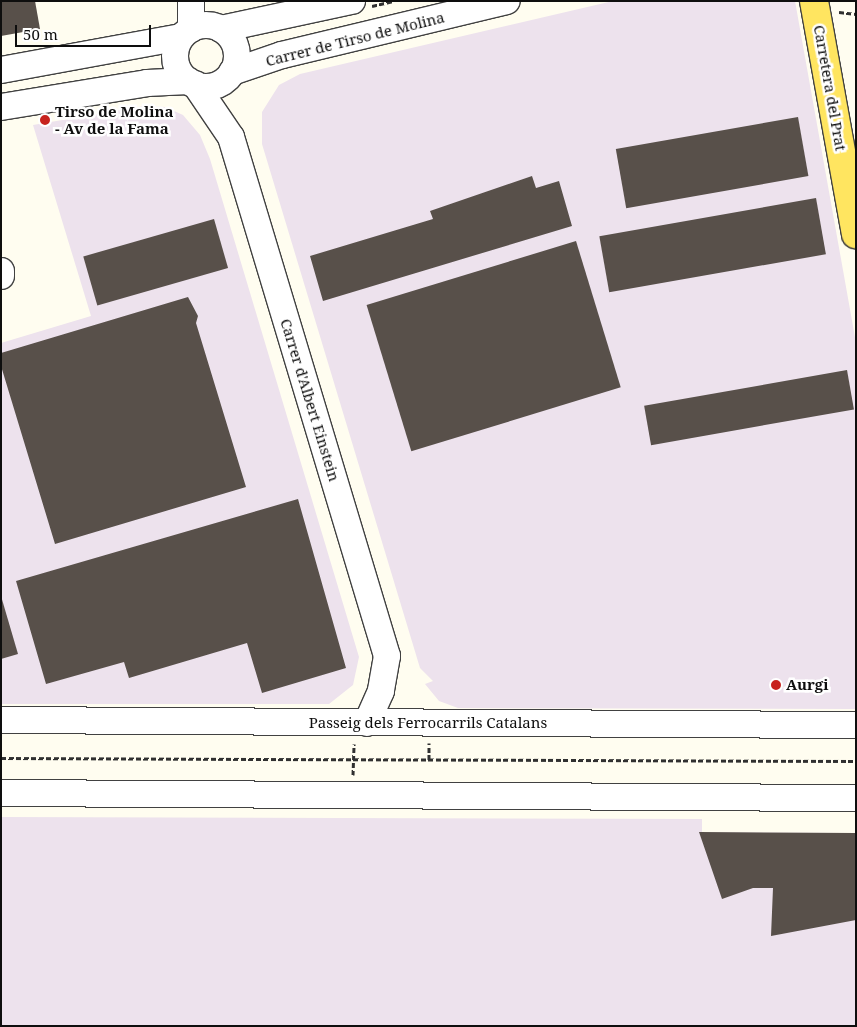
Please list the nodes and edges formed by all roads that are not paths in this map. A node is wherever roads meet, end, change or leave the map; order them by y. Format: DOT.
graph roads {
  1 [pos="191,1"];
  2 [pos="352,1"];
  3 [pos="508,1"];
  4 [pos="814,1"];
  5 [pos="221,29"];
  6 [pos="186,33"];
  7 [pos="1,70"];
  8 [pos="232,72"];
  9 [pos="192,83"];
  10 [pos="1,107"];
  11 [pos="856,234"];
  12 [pos="1,271"];
  13 [pos="1,276"];
  14 [pos="1,720"];
  15 [pos="856,725"];
  16 [pos="360,732"];
  17 [pos="1,793"];
  18 [pos="856,798"];
  1 -- 6 [label="street"];
  2 -- 5 [label="street"];
  3 -- 8 [label="street, Carrer de Tirso de Molina"];
  4 -- 11 [label="main road, Carretera del Prat"];
  5 -- 6 [label="street"];
  5 -- 8 [label="street"];
  6 -- 7 [label="street"];
  6 -- 9 [label="street"];
  8 -- 9 [label="street"];
  9 -- 10 [label="street"];
  9 -- 16 [label="street, Carrer d'Albert Einstein"];
  12 -- 13 [label="street"];
  14 -- 16 [label="street, Passeig dels Ferrocarrils Catalans"];
  15 -- 16 [label="street, Passeig dels Ferrocarrils Catalans"];
  17 -- 18 [label="street"];
}
